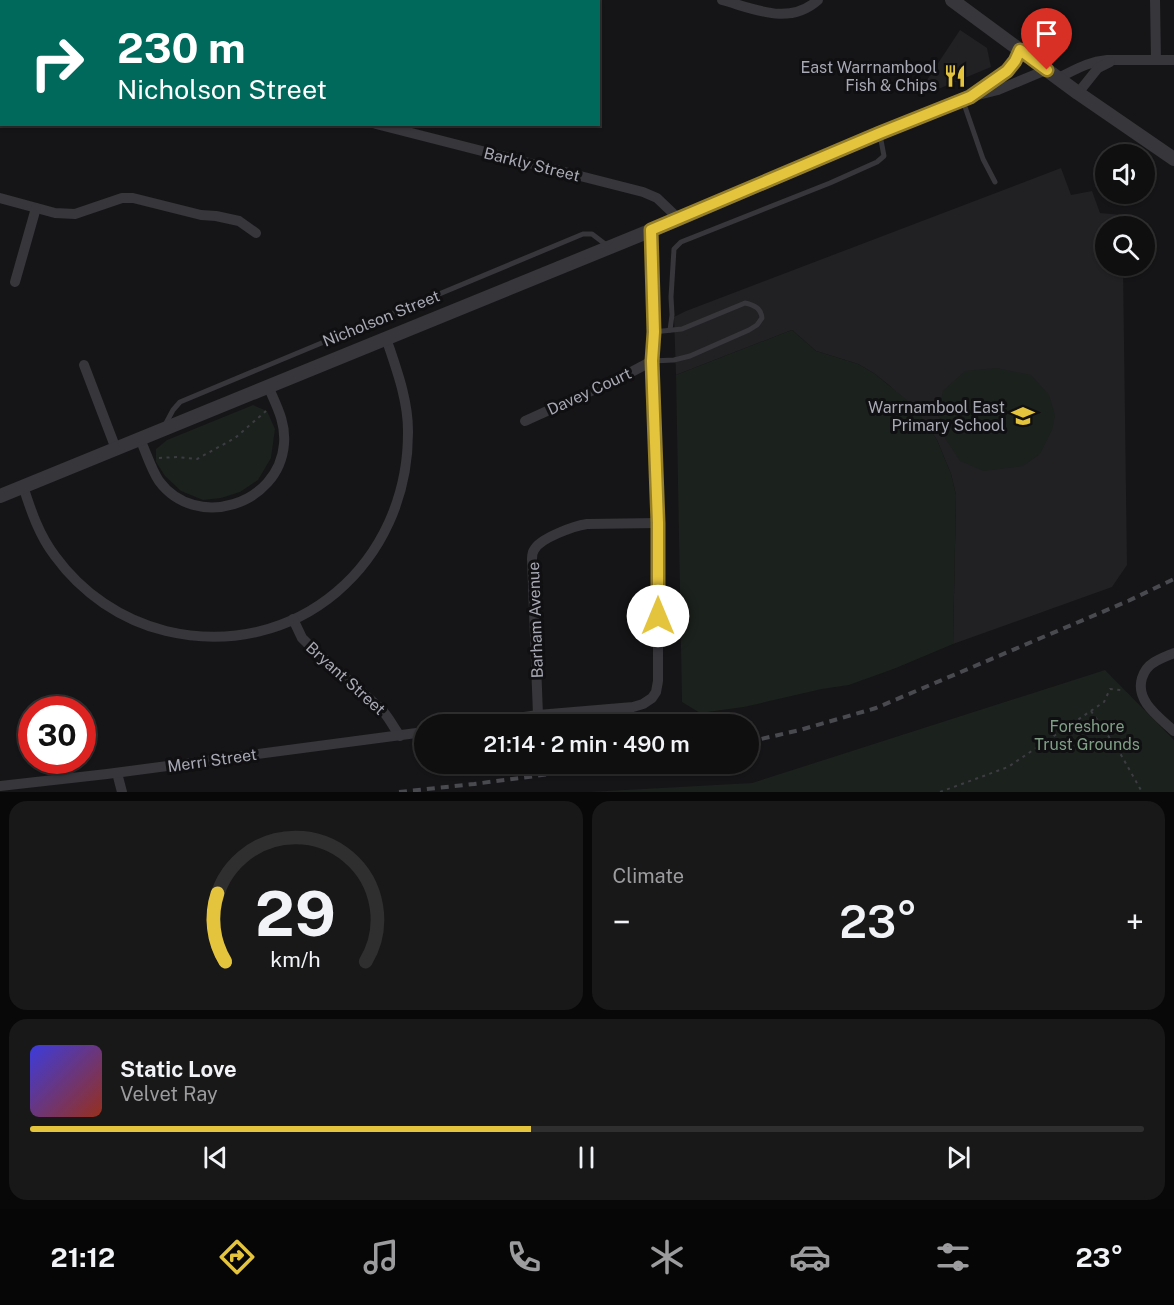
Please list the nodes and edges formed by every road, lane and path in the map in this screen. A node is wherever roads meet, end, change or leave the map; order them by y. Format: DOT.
graph roads {
  1 [pos="722,0"];
  2 [pos="818,0"];
  3 [pos="952,0"];
  4 [pos="1155,0"];
  5 [pos="1020,50"];
  6 [pos="1122,60"];
  7 [pos="1156,60"];
  8 [pos="1174,60"];
  9 [pos="1052,74"];
  10 [pos="1078,93"];
  11 [pos="966,98"];
  12 [pos="384,126"];
  13 [pos="880,133"];
  14 [pos="1174,159"];
  15 [pos="996,182"];
  16 [pos="0,198"];
  17 [pos="36,208"];
  18 [pos="679,219"];
  19 [pos="651,230"];
  20 [pos="256,233"];
  21 [pos="609,247"];
  22 [pos="15,282"];
  23 [pos="670,330"];
  24 [pos="654,332"];
  25 [pos="386,338"];
  26 [pos="652,361"];
  27 [pos="84,365"];
  28 [pos="268,386"];
  29 [pos="278,408"];
  30 [pos="525,421"];
  31 [pos="163,429"];
  32 [pos="140,439"];
  33 [pos="116,449"];
  34 [pos="156,459"];
  35 [pos="22,486"];
  36 [pos="0,496"];
  37 [pos="658,523"];
  38 [pos="293,619"];
  39 [pos="1174,652"];
  40 [pos="1121,690"];
  41 [pos="1091,711"];
  42 [pos="538,714"];
  43 [pos="552,714"];
  44 [pos="1174,731"];
  45 [pos="414,734"];
  46 [pos="400,736"];
  47 [pos="117,773"];
  48 [pos="0,786"];
  49 [pos="122,792"];
  50 [pos="940,792"];
  51 [pos="1142,792"];
  1 -- 2 [label="street"];
  3 -- 5 [label="street"];
  4 -- 7 [label="street"];
  5 -- 9 [label="street"];
  5 -- 11 [label="street, Nicholson Street"];
  6 -- 7 [label="street, Nicholson Street"];
  6 -- 9 [label="street, Nicholson Street"];
  6 -- 10 [label="street"];
  7 -- 8 [label="street, Nicholson Street"];
  9 -- 10 [label="street"];
  9 -- 11 [label="street, Nicholson Street"];
  10 -- 14 [label="street"];
  11 -- 13 [label="street, Nicholson Street"];
  11 -- 15 [label="lane"];
  12 -- 18 [label="street, Barkly Street"];
  13 -- 18 [label="street, Nicholson Street"];
  13 -- 23 [label="lane"];
  16 -- 17 [label="street"];
  17 -- 20 [label="street"];
  17 -- 22 [label="street"];
  18 -- 19 [label="street, Nicholson Street"];
  19 -- 21 [label="street, Nicholson Street"];
  19 -- 24 [label="street"];
  21 -- 25 [label="street, Nicholson Street"];
  21 -- 31 [label="lane, Nicholson Street"];
  23 -- 24 [label="lane"];
  23 -- 26 [label="lane"];
  24 -- 26 [label="street"];
  25 -- 28 [label="street, Nicholson Street"];
  25 -- 38 [label="street"];
  26 -- 30 [label="street, Davey Court"];
  26 -- 37 [label="street"];
  27 -- 33 [label="street"];
  28 -- 29 [label="street"];
  28 -- 31 [label="street, Nicholson Street"];
  29 -- 32 [label="street"];
  29 -- 34 [label="path"];
  31 -- 32 [label="street, Nicholson Street"];
  32 -- 33 [label="street, Nicholson Street"];
  33 -- 35 [label="street, Nicholson Street"];
  35 -- 36 [label="street, Nicholson Street"];
  35 -- 38 [label="street"];
  37 -- 42 [label="street, Barham Avenue"];
  37 -- 43 [label="street"];
  38 -- 46 [label="street, Bryant Street"];
  39 -- 44 [label="street"];
  40 -- 41 [label="path"];
  41 -- 50 [label="path"];
  41 -- 51 [label="path"];
  45 -- 46 [label="street, Merri Street"];
  46 -- 47 [label="street, Merri Street"];
  47 -- 48 [label="street, Merri Street"];
  47 -- 49 [label="street"];
}
